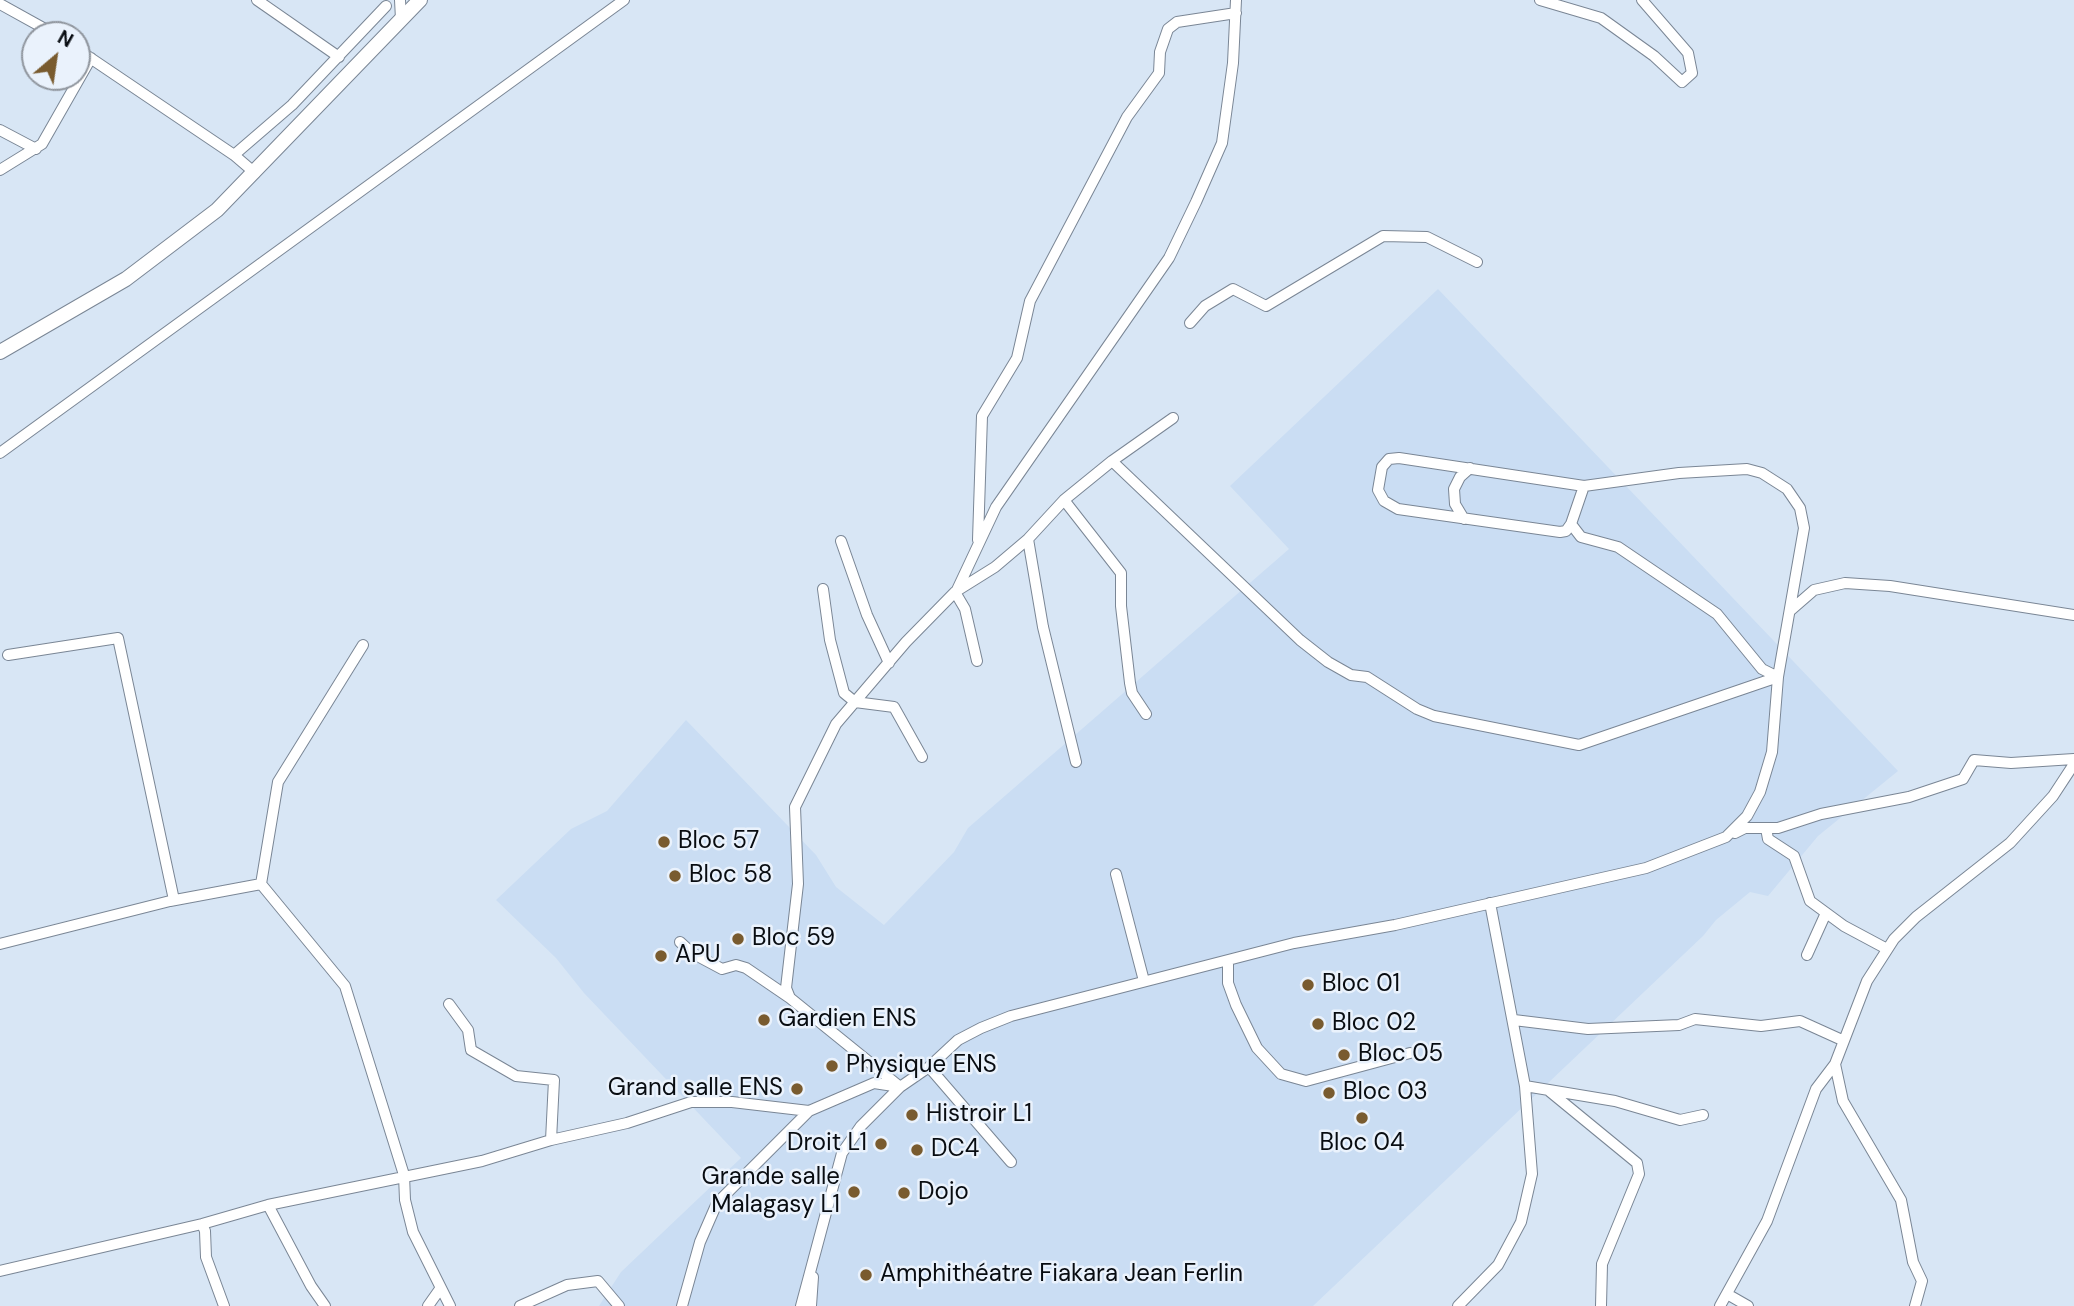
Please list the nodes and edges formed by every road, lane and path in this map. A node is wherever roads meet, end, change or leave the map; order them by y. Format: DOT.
graph roads {
  1 [pos="257,0"];
  2 [pos="400,0"];
  3 [pos="420,0"];
  4 [pos="624,0"];
  5 [pos="1236,0"];
  6 [pos="1540,0"];
  7 [pos="1643,0"];
  8 [pos="0,4"];
  9 [pos="386,6"];
  10 [pos="1236,13"];
  11 [pos="401,19"];
  12 [pos="31,21"];
  13 [pos="339,57"];
  14 [pos="91,58"];
  15 [pos="72,91"];
  16 [pos="0,130"];
  17 [pos="36,149"];
  18 [pos="234,155"];
  19 [pos="0,170"];
  20 [pos="255,173"];
  21 [pos="1477,262"];
  22 [pos="1190,323"];
  23 [pos="0,352"];
  24 [pos="1172,418"];
  25 [pos="0,453"];
  26 [pos="1112,461"];
  27 [pos="1470,468"];
  28 [pos="1584,486"];
  29 [pos="1064,500"];
  30 [pos="1464,519"];
  31 [pos="1571,524"];
  32 [pos="1028,539"];
  33 [pos="841,541"];
  34 [pos="978,543"];
  35 [pos="823,589"];
  36 [pos="956,592"];
  37 [pos="1791,610"];
  38 [pos="2074,615"];
  39 [pos="362,645"];
  40 [pos="8,655"];
  41 [pos="977,661"];
  42 [pos="889,663"];
  43 [pos="1778,677"];
  44 [pos="855,702"];
  45 [pos="1146,714"];
  46 [pos="922,757"];
  47 [pos="1076,762"];
  48 [pos="2074,762"];
  49 [pos="1766,828"];
  50 [pos="1726,837"];
  51 [pos="1116,874"];
  52 [pos="261,884"];
  53 [pos="174,900"];
  54 [pos="1490,903"];
  55 [pos="1826,913"];
  56 [pos="680,942"];
  57 [pos="0,944"];
  58 [pos="1887,948"];
  59 [pos="1807,955"];
  60 [pos="1228,961"];
  61 [pos="1144,981"];
  62 [pos="790,998"];
  63 [pos="449,1004"];
  64 [pos="1514,1020"];
  65 [pos="1842,1040"];
  66 [pos="1410,1053"];
  67 [pos="1835,1064"];
  68 [pos="929,1067"];
  69 [pos="1525,1086"];
  70 [pos="900,1087"];
  71 [pos="1548,1090"];
  72 [pos="809,1111"];
  73 [pos="1703,1115"];
  74 [pos="551,1140"];
  75 [pos="1011,1162"];
  76 [pos="404,1175"];
  77 [pos="268,1205"];
  78 [pos="202,1224"];
  79 [pos="813,1259"];
  80 [pos="0,1271"];
  81 [pos="440,1289"];
  82 [pos="1727,1294"];
  83 [pos="224,1306"];
  84 [pos="325,1306"];
  85 [pos="428,1306"];
  86 [pos="450,1306"];
  87 [pos="520,1306"];
  88 [pos="619,1306"];
  89 [pos="682,1306"];
  90 [pos="800,1306"];
  91 [pos="811,1306"];
  92 [pos="1458,1306"];
  93 [pos="1601,1306"];
  94 [pos="1720,1306"];
  95 [pos="1748,1306"];
  96 [pos="1915,1306"];
  1 -- 13 [label="street"];
  2 -- 11 [label="street"];
  3 -- 11 [label="street"];
  4 -- 25 [label="street"];
  5 -- 10 [label="street"];
  6 -- 7 [label="street"];
  8 -- 12 [label="street"];
  9 -- 13 [label="street"];
  10 -- 34 [label="street"];
  10 -- 34 [label="street"];
  11 -- 20 [label="street"];
  13 -- 18 [label="street"];
  14 -- 18 [label="street"];
  15 -- 17 [label="street"];
  16 -- 17 [label="street"];
  17 -- 19 [label="street"];
  18 -- 20 [label="street"];
  20 -- 23 [label="street"];
  21 -- 22 [label="street"];
  24 -- 26 [label="street"];
  26 -- 29 [label="street"];
  26 -- 43 [label="street"];
  27 -- 28 [label="street"];
  27 -- 30 [label="street"];
  27 -- 30 [label="street"];
  28 -- 31 [label="street"];
  28 -- 37 [label="street"];
  29 -- 32 [label="street"];
  29 -- 45 [label="street"];
  30 -- 31 [label="street"];
  31 -- 43 [label="street"];
  32 -- 36 [label="street"];
  32 -- 47 [label="street"];
  33 -- 42 [label="street"];
  34 -- 36 [label="street"];
  35 -- 44 [label="street"];
  36 -- 41 [label="street"];
  36 -- 42 [label="street"];
  37 -- 38 [label="street"];
  37 -- 43 [label="street"];
  39 -- 52 [label="street"];
  40 -- 53 [label="street"];
  42 -- 44 [label="street"];
  43 -- 50 [label="street"];
  44 -- 46 [label="street"];
  44 -- 62 [label="street"];
  48 -- 49 [label="street"];
  48 -- 58 [label="street"];
  49 -- 50 [label="street"];
  49 -- 55 [label="street"];
  50 -- 54 [label="street"];
  51 -- 61 [label="street"];
  52 -- 53 [label="street"];
  52 -- 76 [label="street"];
  53 -- 57 [label="street"];
  54 -- 60 [label="street"];
  54 -- 64 [label="street"];
  55 -- 58 [label="street"];
  55 -- 59 [label="street"];
  56 -- 62 [label="street"];
  58 -- 65 [label="street"];
  60 -- 61 [label="street"];
  60 -- 66 [label="street"];
  61 -- 68 [label="street"];
  62 -- 70 [label="street"];
  63 -- 74 [label="street"];
  64 -- 65 [label="street"];
  64 -- 69 [label="street"];
  65 -- 67 [label="street"];
  67 -- 82 [label="street"];
  67 -- 96 [label="street"];
  68 -- 70 [label="street"];
  68 -- 75 [label="street"];
  69 -- 71 [label="street"];
  69 -- 92 [label="street"];
  70 -- 72 [label="street"];
  70 -- 79 [label="street"];
  71 -- 73 [label="street"];
  71 -- 93 [label="street"];
  72 -- 74 [label="street"];
  72 -- 89 [label="street"];
  74 -- 76 [label="street"];
  76 -- 77 [label="street"];
  76 -- 81 [label="street"];
  77 -- 78 [label="street"];
  77 -- 84 [label="street"];
  78 -- 80 [label="street"];
  78 -- 83 [label="street"];
  79 -- 90 [label="street"];
  79 -- 91 [label="street"];
  81 -- 85 [label="street"];
  81 -- 86 [label="street"];
  82 -- 94 [label="street"];
  82 -- 95 [label="street"];
  87 -- 88 [label="street"];
}
